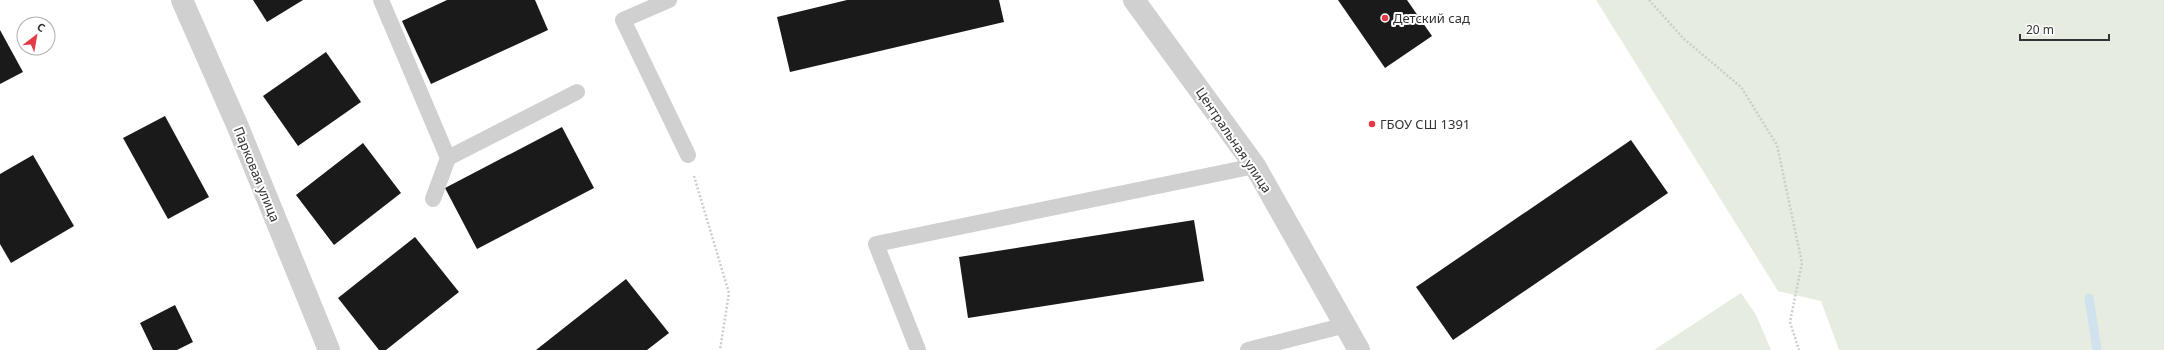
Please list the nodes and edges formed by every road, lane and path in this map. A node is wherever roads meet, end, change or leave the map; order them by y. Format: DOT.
graph roads {
  1 [pos="182,0"];
  2 [pos="381,0"];
  3 [pos="669,0"];
  4 [pos="1134,0"];
  5 [pos="1649,0"];
  6 [pos="577,92"];
  7 [pos="688,155"];
  8 [pos="448,158"];
  9 [pos="1255,166"];
  10 [pos="433,199"];
  11 [pos="1346,325"];
  12 [pos="330,350"];
  13 [pos="720,350"];
  14 [pos="918,350"];
  15 [pos="1248,350"];
  16 [pos="1359,350"];
  17 [pos="1799,350"];
  1 -- 12 [label="street, Парковая улица"];
  2 -- 8 [label="lane"];
  3 -- 7 [label="lane"];
  4 -- 9 [label="street, Центральная улица"];
  5 -- 17 [label="path"];
  6 -- 8 [label="lane"];
  7 -- 13 [label="path"];
  8 -- 10 [label="lane"];
  9 -- 11 [label="street, Центральная улица"];
  9 -- 14 [label="lane"];
  11 -- 15 [label="lane"];
  11 -- 16 [label="street, Центральная улица"];
}
